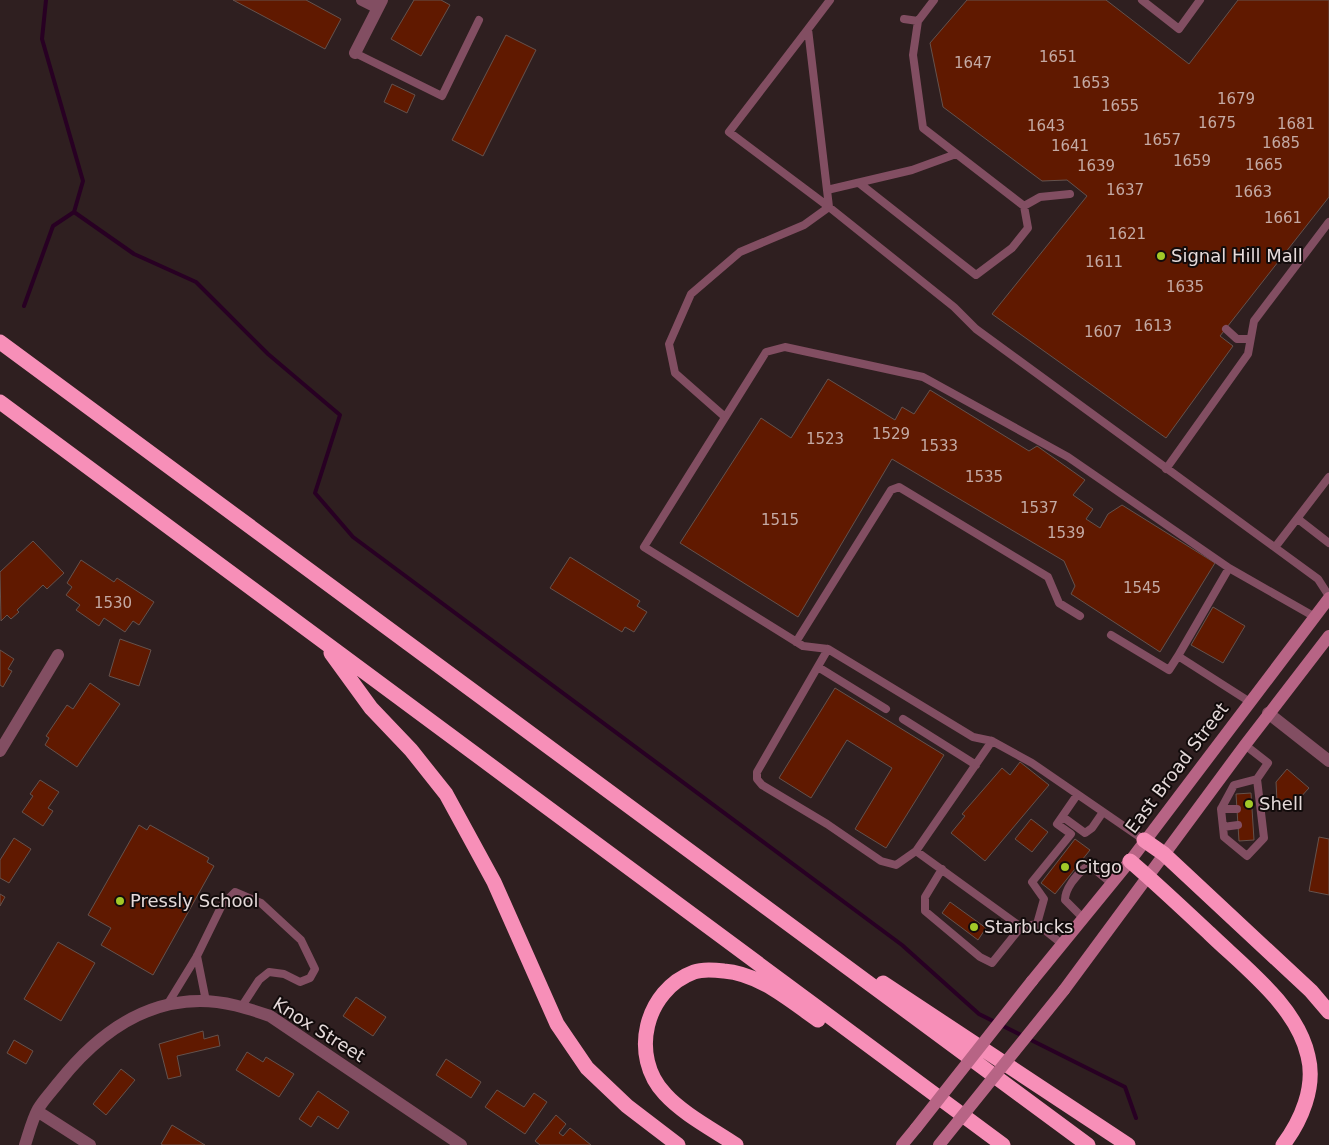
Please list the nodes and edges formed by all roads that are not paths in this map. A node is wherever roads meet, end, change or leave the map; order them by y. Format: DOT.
graph roads {
  1 [pos="362,0"];
  2 [pos="830,0"];
  3 [pos="934,0"];
  4 [pos="1142,0"];
  5 [pos="1200,0"];
  6 [pos="380,4"];
  7 [pos="904,19"];
  8 [pos="479,20"];
  9 [pos="918,20"];
  10 [pos="808,29"];
  11 [pos="355,53"];
  12 [pos="956,154"];
  13 [pos="859,183"];
  14 [pos="827,190"];
  15 [pos="1070,194"];
  16 [pos="1024,206"];
  17 [pos="829,207"];
  18 [pos="1329,222"];
  19 [pos="1226,329"];
  20 [pos="1250,339"];
  21 [pos="0,342"];
  22 [pos="0,402"];
  23 [pos="725,417"];
  24 [pos="1166,469"];
  25 [pos="1329,477"];
  26 [pos="1298,518"];
  27 [pos="1329,543"];
  28 [pos="1276,546"];
  29 [pos="1229,568"];
  30 [pos="1329,597"];
  31 [pos="1080,616"];
  32 [pos="1315,617"];
  33 [pos="1111,635"];
  34 [pos="1329,636"];
  35 [pos="321,640"];
  36 [pos="796,642"];
  37 [pos="828,650"];
  38 [pos="58,655"];
  39 [pos="1178,656"];
  40 [pos="818,667"];
  41 [pos="1250,702"];
  42 [pos="886,709"];
  43 [pos="1268,714"];
  44 [pos="903,719"];
  45 [pos="992,741"];
  46 [pos="1245,745"];
  47 [pos="0,750"];
  48 [pos="1329,761"];
  49 [pos="976,765"];
  50 [pos="1258,779"];
  51 [pos="1077,795"];
  52 [pos="1261,808"];
  53 [pos="1221,809"];
  54 [pos="1237,809"];
  55 [pos="1252,809"];
  56 [pos="1103,812"];
  57 [pos="1062,817"];
  58 [pos="1263,824"];
  59 [pos="1238,825"];
  60 [pos="1253,825"];
  61 [pos="1223,827"];
  62 [pos="1144,840"];
  63 [pos="916,851"];
  64 [pos="1164,854"];
  65 [pos="1130,860"];
  66 [pos="942,869"];
  67 [pos="1148,876"];
  68 [pos="1111,883"];
  69 [pos="741,889"];
  70 [pos="1083,918"];
  71 [pos="1037,924"];
  72 [pos="1021,927"];
  73 [pos="1062,944"];
  74 [pos="197,956"];
  75 [pos="206,1001"];
  76 [pos="167,1005"];
  77 [pos="242,1006"];
  78 [pos="1329,1012"];
  79 [pos="37,1111"];
  80 [pos="25,1145"];
  81 [pos="90,1145"];
  82 [pos="460,1145"];
  83 [pos="678,1145"];
  84 [pos="736,1145"];
  85 [pos="902,1145"];
  86 [pos="939,1145"];
  87 [pos="1003,1145"];
  88 [pos="1088,1145"];
  89 [pos="1128,1145"];
  90 [pos="1283,1145"];
  1 -- 6 [label="street"];
  2 -- 10 [label="lane"];
  3 -- 9 [label="lane"];
  4 -- 5 [label="lane"];
  6 -- 11 [label="street"];
  7 -- 9 [label="lane"];
  8 -- 11 [label="lane"];
  9 -- 12 [label="lane"];
  10 -- 14 [label="lane"];
  10 -- 17 [label="lane"];
  12 -- 13 [label="lane"];
  12 -- 16 [label="lane"];
  13 -- 14 [label="lane"];
  13 -- 16 [label="lane"];
  14 -- 17 [label="lane"];
  15 -- 16 [label="lane"];
  17 -- 23 [label="lane"];
  17 -- 24 [label="lane"];
  18 -- 20 [label="lane"];
  19 -- 20 [label="lane"];
  20 -- 24 [label="lane"];
  21 -- 69 [label="highway"];
  22 -- 35 [label="highway"];
  23 -- 29 [label="lane"];
  23 -- 36 [label="lane"];
  24 -- 28 [label="lane"];
  25 -- 26 [label="lane"];
  26 -- 27 [label="lane"];
  26 -- 28 [label="lane"];
  28 -- 30 [label="lane"];
  29 -- 32 [label="lane"];
  29 -- 39 [label="lane"];
  30 -- 32 [label="main road, East Broad Street"];
  31 -- 36 [label="lane"];
  32 -- 41 [label="main road, East Broad Street"];
  33 -- 39 [label="lane"];
  34 -- 43 [label="main road"];
  35 -- 83 [label="highway"];
  35 -- 87 [label="highway"];
  36 -- 37 [label="lane"];
  37 -- 40 [label="lane"];
  37 -- 45 [label="lane"];
  38 -- 47 [label="street"];
  39 -- 41 [label="lane"];
  40 -- 42 [label="lane"];
  40 -- 63 [label="lane"];
  41 -- 62 [label="main road, East Broad Street"];
  43 -- 46 [label="main road"];
  43 -- 48 [label="street"];
  44 -- 49 [label="lane"];
  45 -- 49 [label="lane"];
  45 -- 51 [label="lane"];
  46 -- 50 [label="lane"];
  46 -- 64 [label="main road"];
  49 -- 63 [label="lane"];
  50 -- 52 [label="lane"];
  50 -- 53 [label="lane"];
  51 -- 56 [label="lane"];
  51 -- 57 [label="lane"];
  52 -- 55 [label="lane"];
  52 -- 58 [label="lane"];
  53 -- 54 [label="lane"];
  53 -- 61 [label="lane"];
  56 -- 57 [label="lane"];
  56 -- 62 [label="lane"];
  57 -- 71 [label="lane"];
  58 -- 60 [label="lane"];
  58 -- 61 [label="lane"];
  59 -- 61 [label="lane"];
  62 -- 64 [label="highway"];
  62 -- 65 [label="main road, East Broad Street"];
  63 -- 66 [label="lane"];
  64 -- 67 [label="main road"];
  64 -- 78 [label="highway"];
  65 -- 67 [label="highway"];
  65 -- 68 [label="main road, East Broad Street"];
  66 -- 72 [label="lane"];
  66 -- 72 [label="lane"];
  67 -- 86 [label="main road, bridge"];
  67 -- 90 [label="highway"];
  68 -- 70 [label="main road, East Broad Street"];
  68 -- 70 [label="lane"];
  69 -- 88 [label="highway"];
  69 -- 89 [label="highway"];
  70 -- 73 [label="main road, East Broad Street"];
  71 -- 72 [label="lane"];
  71 -- 73 [label="lane"];
  73 -- 85 [label="main road, East Broad Street, bridge"];
  74 -- 75 [label="lane"];
  74 -- 76 [label="lane"];
  74 -- 77 [label="lane"];
  75 -- 76 [label="street, Knox Street"];
  75 -- 77 [label="street, Knox Street"];
  76 -- 79 [label="street, Knox Street"];
  77 -- 82 [label="street, Knox Street"];
  79 -- 80 [label="street, Knox Street"];
  79 -- 81 [label="street"];
  84 -- 87 [label="highway"];
}
